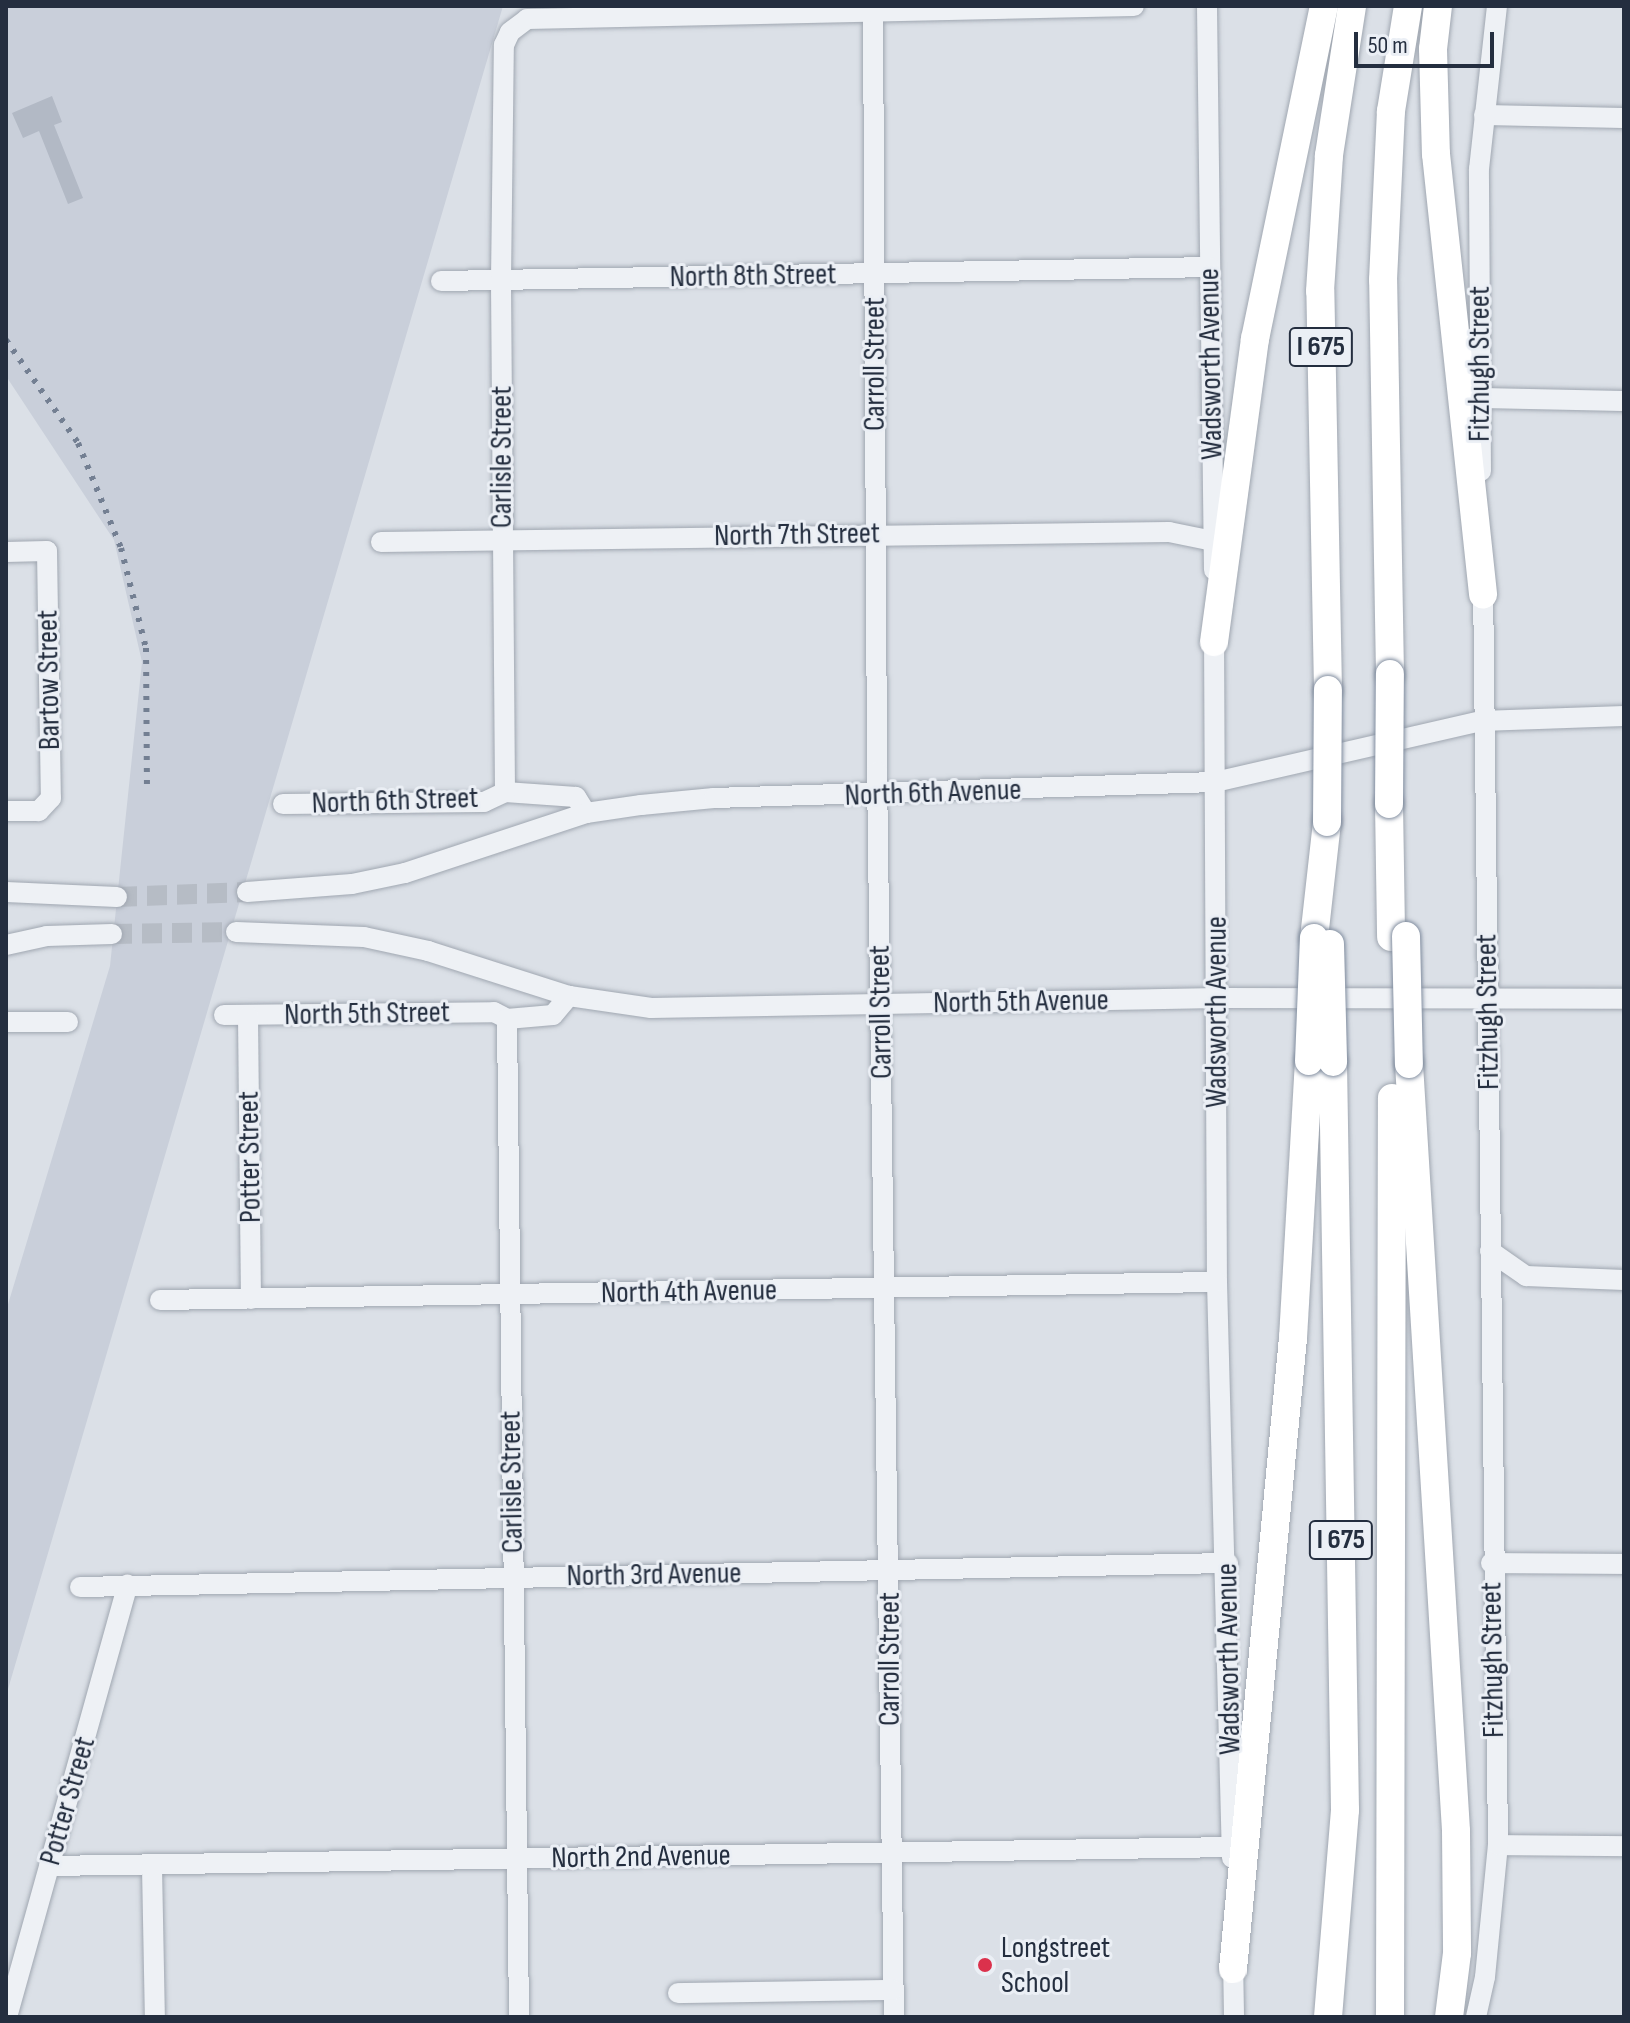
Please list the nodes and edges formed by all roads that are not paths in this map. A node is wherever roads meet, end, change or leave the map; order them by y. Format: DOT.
graph roads {
  1 [pos="1134,6"];
  2 [pos="1207,6"];
  3 [pos="1324,6"];
  4 [pos="1352,6"];
  5 [pos="1408,6"];
  6 [pos="1438,6"];
  7 [pos="1497,6"];
  8 [pos="873,10"];
  9 [pos="1484,115"];
  10 [pos="1624,118"];
  11 [pos="1209,267"];
  12 [pos="875,274"];
  13 [pos="501,280"];
  14 [pos="441,281"];
  15 [pos="1481,398"];
  16 [pos="1624,401"];
  17 [pos="875,533"];
  18 [pos="1213,541"];
  19 [pos="381,542"];
  20 [pos="503,542"];
  21 [pos="6,552"];
  22 [pos="1483,595"];
  23 [pos="1214,642"];
  24 [pos="1624,716"];
  25 [pos="1481,721"];
  26 [pos="1215,782"];
  27 [pos="505,792"];
  28 [pos="877,795"];
  29 [pos="283,804"];
  30 [pos="6,811"];
  31 [pos="586,813"];
  32 [pos="6,892"];
  33 [pos="247,892"];
  34 [pos="117,897"];
  35 [pos="236,932"];
  36 [pos="112,934"];
  37 [pos="6,945"];
  38 [pos="569,996"];
  39 [pos="1218,998"];
  40 [pos="1488,999"];
  41 [pos="1624,999"];
  42 [pos="881,1005"];
  43 [pos="224,1015"];
  44 [pos="248,1016"];
  45 [pos="507,1019"];
  46 [pos="6,1022"];
  47 [pos="68,1022"];
  48 [pos="1321,1062"];
  49 [pos="1400,1064"];
  50 [pos="1490,1251"];
  51 [pos="1624,1280"];
  52 [pos="1217,1282"];
  53 [pos="884,1288"];
  54 [pos="510,1296"];
  55 [pos="251,1299"];
  56 [pos="160,1300"];
  57 [pos="1228,1563"];
  58 [pos="1491,1563"];
  59 [pos="1624,1564"];
  60 [pos="889,1569"];
  61 [pos="513,1579"];
  62 [pos="128,1585"];
  63 [pos="80,1587"];
  64 [pos="1498,1845"];
  65 [pos="1624,1846"];
  66 [pos="1232,1847"];
  67 [pos="891,1853"];
  68 [pos="518,1859"];
  69 [pos="49,1866"];
  70 [pos="152,1867"];
  71 [pos="1233,1969"];
  72 [pos="893,1990"];
  73 [pos="678,1993"];
  74 [pos="7,2017"];
  75 [pos="155,2017"];
  76 [pos="519,2017"];
  77 [pos="894,2017"];
  78 [pos="1234,2017"];
  79 [pos="1328,2017"];
  80 [pos="1390,2017"];
  81 [pos="1449,2017"];
  82 [pos="1476,2017"];
  1 -- 8 [label="street"];
  2 -- 11 [label="street, Wadsworth Avenue"];
  3 -- 23 [label="highway"];
  4 -- 48 [label="highway, I 675, bridge"];
  5 -- 49 [label="highway, I 675, bridge"];
  6 -- 22 [label="highway"];
  7 -- 9 [label="street, Fitzhugh Street"];
  8 -- 12 [label="street, Carroll Street"];
  8 -- 13 [label="street, Carlisle Street"];
  9 -- 10 [label="street"];
  9 -- 15 [label="street, Fitzhugh Street"];
  11 -- 12 [label="street, North 8th Street"];
  11 -- 18 [label="street, Wadsworth Avenue"];
  12 -- 13 [label="street, North 8th Street"];
  12 -- 17 [label="street, Carroll Street"];
  13 -- 14 [label="street, North 8th Street"];
  13 -- 20 [label="street, Carlisle Street"];
  15 -- 16 [label="street"];
  15 -- 22 [label="street, Fitzhugh Street"];
  17 -- 18 [label="street, North 7th Street"];
  17 -- 20 [label="street, North 7th Street"];
  17 -- 28 [label="street, Carroll Street"];
  18 -- 23 [label="street, Wadsworth Avenue"];
  19 -- 20 [label="street, North 7th Street"];
  20 -- 27 [label="street, Carlisle Street"];
  21 -- 30 [label="street, Bartow Street"];
  22 -- 25 [label="street, Fitzhugh Street"];
  23 -- 26 [label="street, Wadsworth Avenue"];
  24 -- 25 [label="street, North 6th Avenue"];
  25 -- 26 [label="street, North 6th Avenue"];
  25 -- 40 [label="street, Fitzhugh Street"];
  26 -- 28 [label="street, North 6th Avenue"];
  26 -- 39 [label="street, Wadsworth Avenue"];
  27 -- 29 [label="street, North 6th Street"];
  27 -- 31 [label="street"];
  28 -- 31 [label="street, North 6th Avenue"];
  28 -- 42 [label="street, Carroll Street"];
  31 -- 33 [label="street, North 6th Avenue"];
  32 -- 34 [label="street"];
  35 -- 38 [label="street, North 5th Avenue"];
  36 -- 37 [label="street"];
  38 -- 42 [label="street, North 5th Avenue"];
  38 -- 45 [label="street"];
  39 -- 40 [label="street, North 5th Avenue"];
  39 -- 42 [label="street, North 5th Avenue"];
  39 -- 52 [label="street, Wadsworth Avenue"];
  40 -- 41 [label="street, North 5th Avenue"];
  40 -- 50 [label="street, Fitzhugh Street"];
  42 -- 53 [label="street, Carroll Street"];
  43 -- 44 [label="street, North 5th Street"];
  44 -- 45 [label="street, North 5th Street"];
  44 -- 55 [label="street, Potter Street"];
  45 -- 54 [label="street, Carlisle Street"];
  46 -- 47 [label="street"];
  48 -- 71 [label="highway"];
  48 -- 79 [label="highway, I 675"];
  49 -- 80 [label="highway, I 675"];
  49 -- 81 [label="highway"];
  50 -- 51 [label="street"];
  50 -- 58 [label="street, Fitzhugh Street"];
  52 -- 53 [label="street, North 4th Avenue"];
  52 -- 57 [label="street, Wadsworth Avenue"];
  53 -- 54 [label="street, North 4th Avenue"];
  53 -- 60 [label="street, Carroll Street"];
  54 -- 55 [label="street, North 4th Avenue"];
  54 -- 61 [label="street, Carlisle Street"];
  55 -- 56 [label="street, North 4th Avenue"];
  57 -- 60 [label="street, North 3rd Avenue"];
  57 -- 66 [label="street, Wadsworth Avenue"];
  58 -- 59 [label="street"];
  58 -- 64 [label="street, Fitzhugh Street"];
  60 -- 61 [label="street, North 3rd Avenue"];
  60 -- 67 [label="street, Carroll Street"];
  61 -- 62 [label="street, North 3rd Avenue"];
  61 -- 68 [label="street, Carlisle Street"];
  62 -- 63 [label="street, North 3rd Avenue"];
  62 -- 69 [label="street, Potter Street"];
  64 -- 65 [label="street"];
  64 -- 82 [label="street, Fitzhugh Street"];
  66 -- 67 [label="street, North 2nd Avenue"];
  66 -- 71 [label="street, Wadsworth Avenue"];
  67 -- 68 [label="street, North 2nd Avenue"];
  67 -- 72 [label="street, Carroll Street"];
  68 -- 70 [label="street, North 2nd Avenue"];
  68 -- 76 [label="street, Carlisle Street"];
  69 -- 70 [label="street, North 2nd Avenue"];
  69 -- 74 [label="street, Potter Street"];
  70 -- 75 [label="street"];
  71 -- 78 [label="street, Wadsworth Avenue"];
  72 -- 73 [label="street"];
  72 -- 77 [label="street, Carroll Street"];
}
